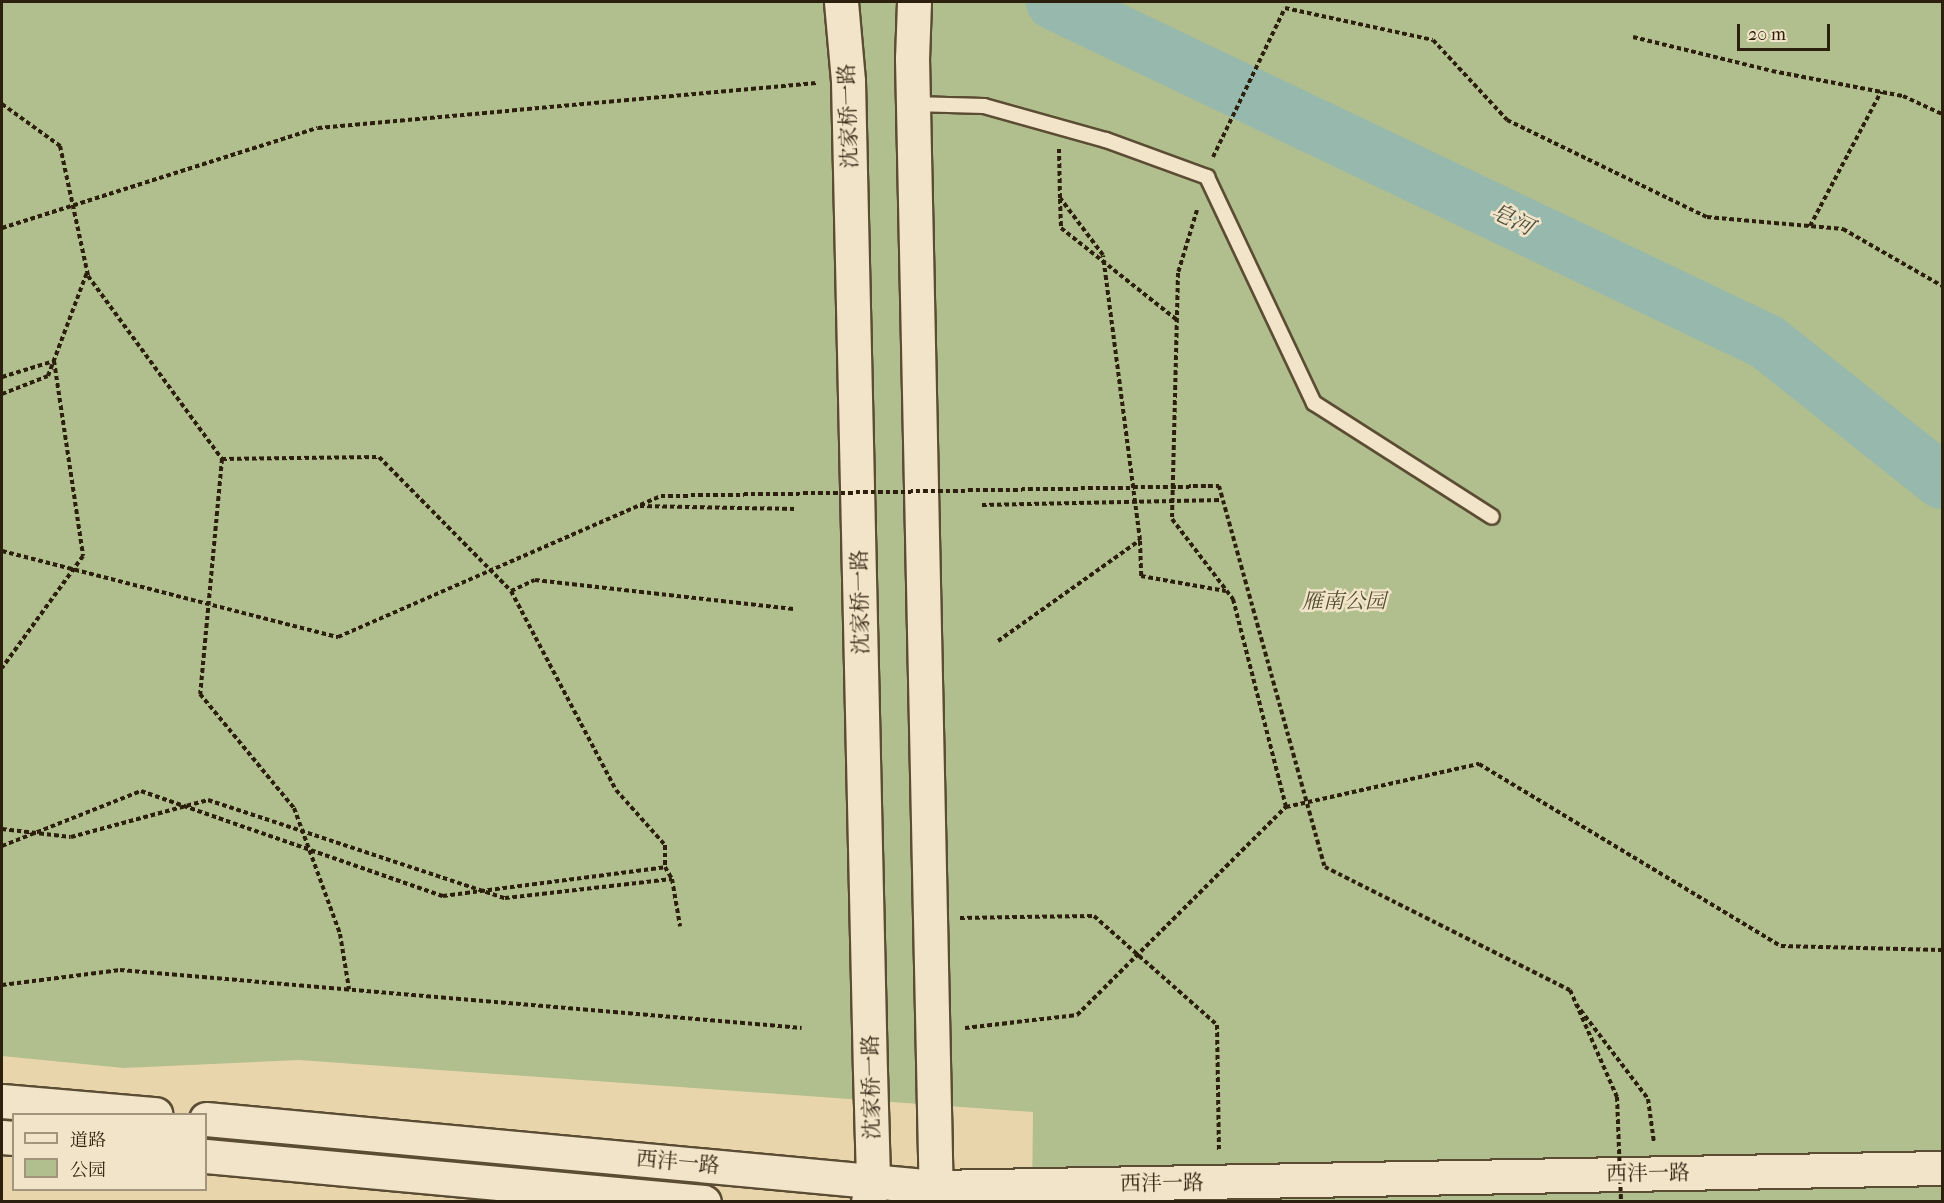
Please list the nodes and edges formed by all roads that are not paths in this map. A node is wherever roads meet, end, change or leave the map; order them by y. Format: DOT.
graph roads {
  1 [pos="841,2"];
  2 [pos="914,2"];
  3 [pos="913,104"];
  4 [pos="1492,517"];
  5 [pos="2,1101"];
  6 [pos="143,1113"];
  7 [pos="207,1119"];
  8 [pos="207,1156"];
  9 [pos="1942,1167"];
  10 [pos="870,1191"];
  11 [pos="935,1194"];
  12 [pos="704,1202"];
  1 -- 10 [label="main road, 沈家桥一路"];
  2 -- 3 [label="main road"];
  3 -- 4 [label="lane"];
  3 -- 11 [label="main road"];
  5 -- 6 [label="main road"];
  7 -- 10 [label="main road, 西沣一路"];
  8 -- 12 [label="main road, 西沣一路"];
  9 -- 11 [label="main road, 西沣一路"];
  10 -- 11 [label="main road, 西沣一路"];
}
